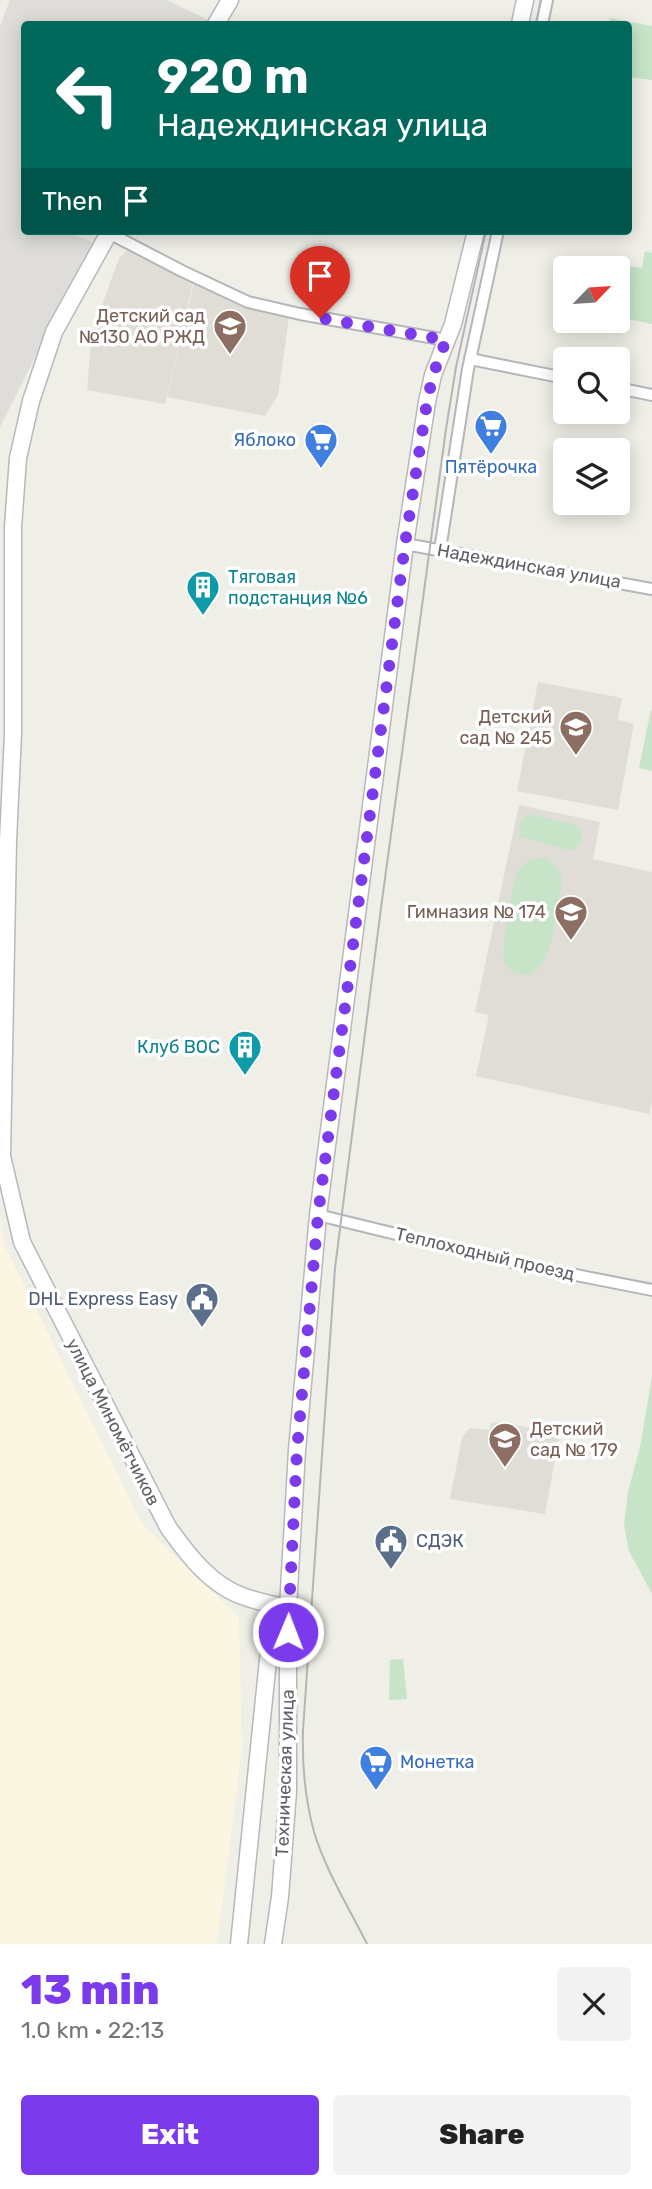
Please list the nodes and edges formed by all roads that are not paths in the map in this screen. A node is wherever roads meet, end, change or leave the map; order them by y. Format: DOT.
graph roads {
  1 [pos="230,0"];
  2 [pos="525,0"];
  3 [pos="547,0"];
  4 [pos="218,21"];
  5 [pos="521,21"];
  6 [pos="543,21"];
  7 [pos="107,235"];
  8 [pos="115,235"];
  9 [pos="475,235"];
  10 [pos="497,235"];
  11 [pos="446,340"];
  12 [pos="470,359"];
  13 [pos="553,375"];
  14 [pos="630,390"];
  15 [pos="652,395"];
  16 [pos="405,544"];
  17 [pos="440,550"];
  18 [pos="652,589"];
  19 [pos="318,1215"];
  20 [pos="652,1290"];
  21 [pos="288,1608"];
  22 [pos="239,1944"];
  23 [pos="273,1944"];
  1 -- 4 [label="main road"];
  2 -- 5 [label="main road"];
  3 -- 6 [label="street"];
  7 -- 21 [label="main road, улица Миномётчиков"];
  8 -- 11 [label="street"];
  9 -- 11 [label="main road, Техническая улица"];
  10 -- 12 [label="street"];
  11 -- 16 [label="main road, Техническая улица"];
  12 -- 13 [label="street"];
  12 -- 17 [label="street"];
  14 -- 15 [label="street"];
  16 -- 17 [label="street, Надеждинская улица"];
  16 -- 19 [label="main road, Техническая улица"];
  17 -- 18 [label="street, Надеждинская улица"];
  19 -- 20 [label="street, Теплоходный проезд"];
  19 -- 21 [label="main road, Техническая улица"];
  21 -- 22 [label="main road"];
  21 -- 23 [label="main road, Техническая улица"];
}
